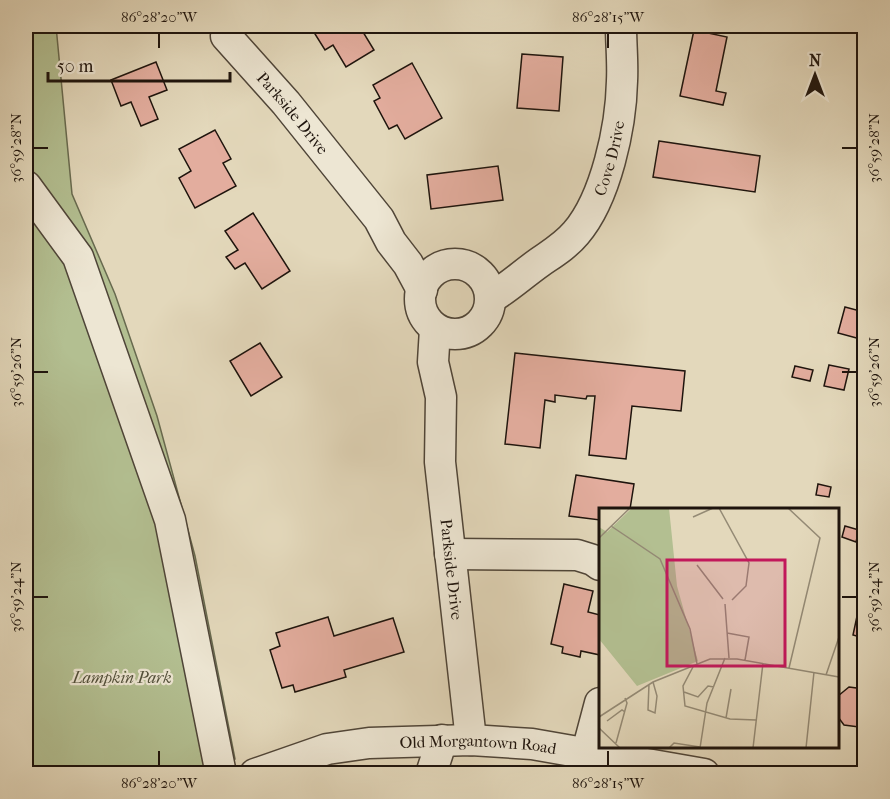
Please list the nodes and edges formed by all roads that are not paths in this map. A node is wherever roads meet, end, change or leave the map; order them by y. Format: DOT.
graph roads {
  1 [pos="621,26"];
  2 [pos="226,36"];
  3 [pos="26,186"];
  4 [pos="379,219"];
  5 [pos="538,263"];
  6 [pos="457,266"];
  7 [pos="422,290"];
  8 [pos="491,298"];
  9 [pos="448,332"];
  10 [pos="450,554"];
  11 [pos="599,564"];
  12 [pos="599,707"];
  13 [pos="442,740"];
  14 [pos="471,740"];
  15 [pos="587,752"];
  16 [pos="221,774"];
  17 [pos="255,774"];
  18 [pos="431,774"];
  19 [pos="704,774"];
  1 -- 5 [label="street, Cove Drive"];
  2 -- 4 [label="street, Parkside Drive"];
  3 -- 16 [label="street"];
  4 -- 6 [label="street, Parkside Drive"];
  4 -- 7 [label="street, Parkside Drive"];
  5 -- 6 [label="street"];
  5 -- 8 [label="street, Cove Drive"];
  6 -- 7 [label="street"];
  6 -- 8 [label="street, Parkside Drive"];
  7 -- 9 [label="street, Parkside Drive"];
  8 -- 9 [label="street"];
  9 -- 10 [label="street, Parkside Drive"];
  10 -- 11 [label="street"];
  10 -- 14 [label="street, Parkside Drive"];
  12 -- 15 [label="street"];
  13 -- 14 [label="street, Old Morgantown Road"];
  13 -- 17 [label="street, Old Morgantown Road"];
  13 -- 18 [label="street"];
  14 -- 15 [label="street, Old Morgantown Road"];
  15 -- 19 [label="street, Old Morgantown Road"];
}
